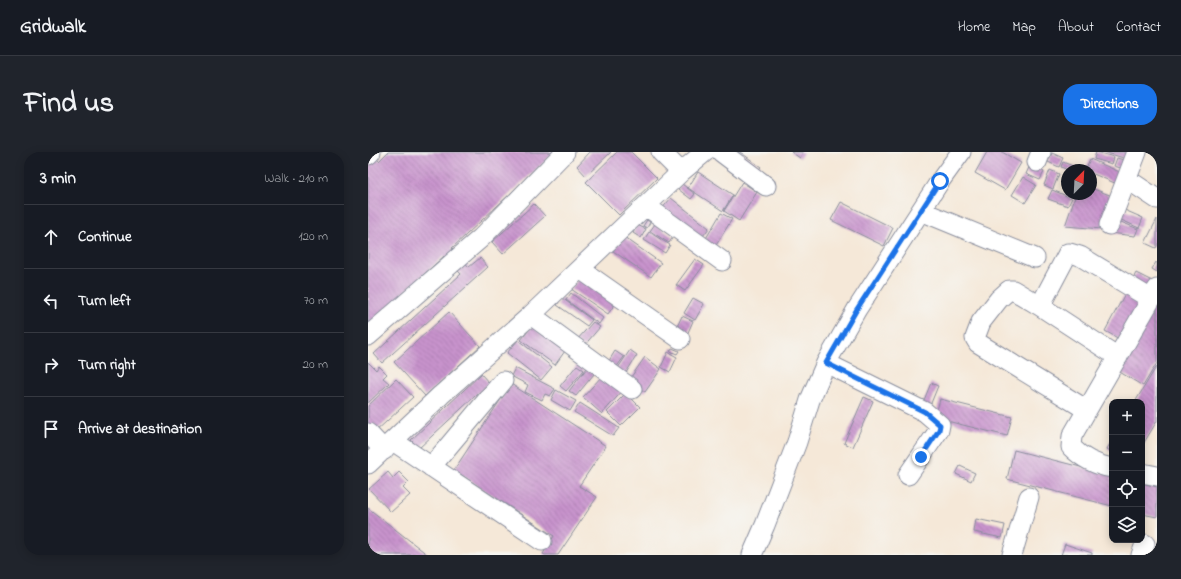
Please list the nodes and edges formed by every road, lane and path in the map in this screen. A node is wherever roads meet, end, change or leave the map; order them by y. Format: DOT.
graph roads {
  1 [pos="371,152"];
  2 [pos="565,152"];
  3 [pos="661,152"];
  4 [pos="705,152"];
  5 [pos="721,152"];
  6 [pos="961,152"];
  7 [pos="1136,152"];
  8 [pos="368,155"];
  9 [pos="681,172"];
  10 [pos="1127,179"];
  11 [pos="766,186"];
  12 [pos="1157,199"];
  13 [pos="646,206"];
  14 [pos="921,211"];
  15 [pos="1109,225"];
  16 [pos="1035,258"];
  17 [pos="722,260"];
  18 [pos="580,269"];
  19 [pos="1154,294"];
  20 [pos="1040,306"];
  21 [pos="531,315"];
  22 [pos="368,336"];
  23 [pos="680,339"];
  24 [pos="1118,357"];
  25 [pos="826,363"];
  26 [pos="503,382"];
  27 [pos="632,389"];
  28 [pos="1087,410"];
  29 [pos="368,433"];
  30 [pos="388,445"];
  31 [pos="368,464"];
  32 [pos="431,467"];
  33 [pos="1109,467"];
  34 [pos="908,474"];
  35 [pos="1029,497"];
  36 [pos="542,541"];
  37 [pos="752,555"];
  38 [pos="1012,555"];
  1 -- 8 [label="street"];
  2 -- 22 [label="street"];
  3 -- 9 [label="street"];
  4 -- 9 [label="street"];
  5 -- 11 [label="street"];
  6 -- 14 [label="street"];
  7 -- 10 [label="street"];
  9 -- 13 [label="street"];
  10 -- 12 [label="street"];
  10 -- 15 [label="street"];
  13 -- 17 [label="street"];
  13 -- 18 [label="street"];
  14 -- 16 [label="street"];
  14 -- 25 [label="street"];
  18 -- 21 [label="street"];
  18 -- 23 [label="street"];
  19 -- 20 [label="street"];
  19 -- 24 [label="street"];
  20 -- 24 [label="street"];
  20 -- 28 [label="street"];
  21 -- 27 [label="street"];
  21 -- 30 [label="street"];
  24 -- 28 [label="street"];
  25 -- 34 [label="street"];
  25 -- 37 [label="street"];
  26 -- 32 [label="street"];
  28 -- 33 [label="street"];
  29 -- 30 [label="street"];
  30 -- 31 [label="street"];
  30 -- 32 [label="street"];
  32 -- 36 [label="street"];
  35 -- 38 [label="street"];
}
